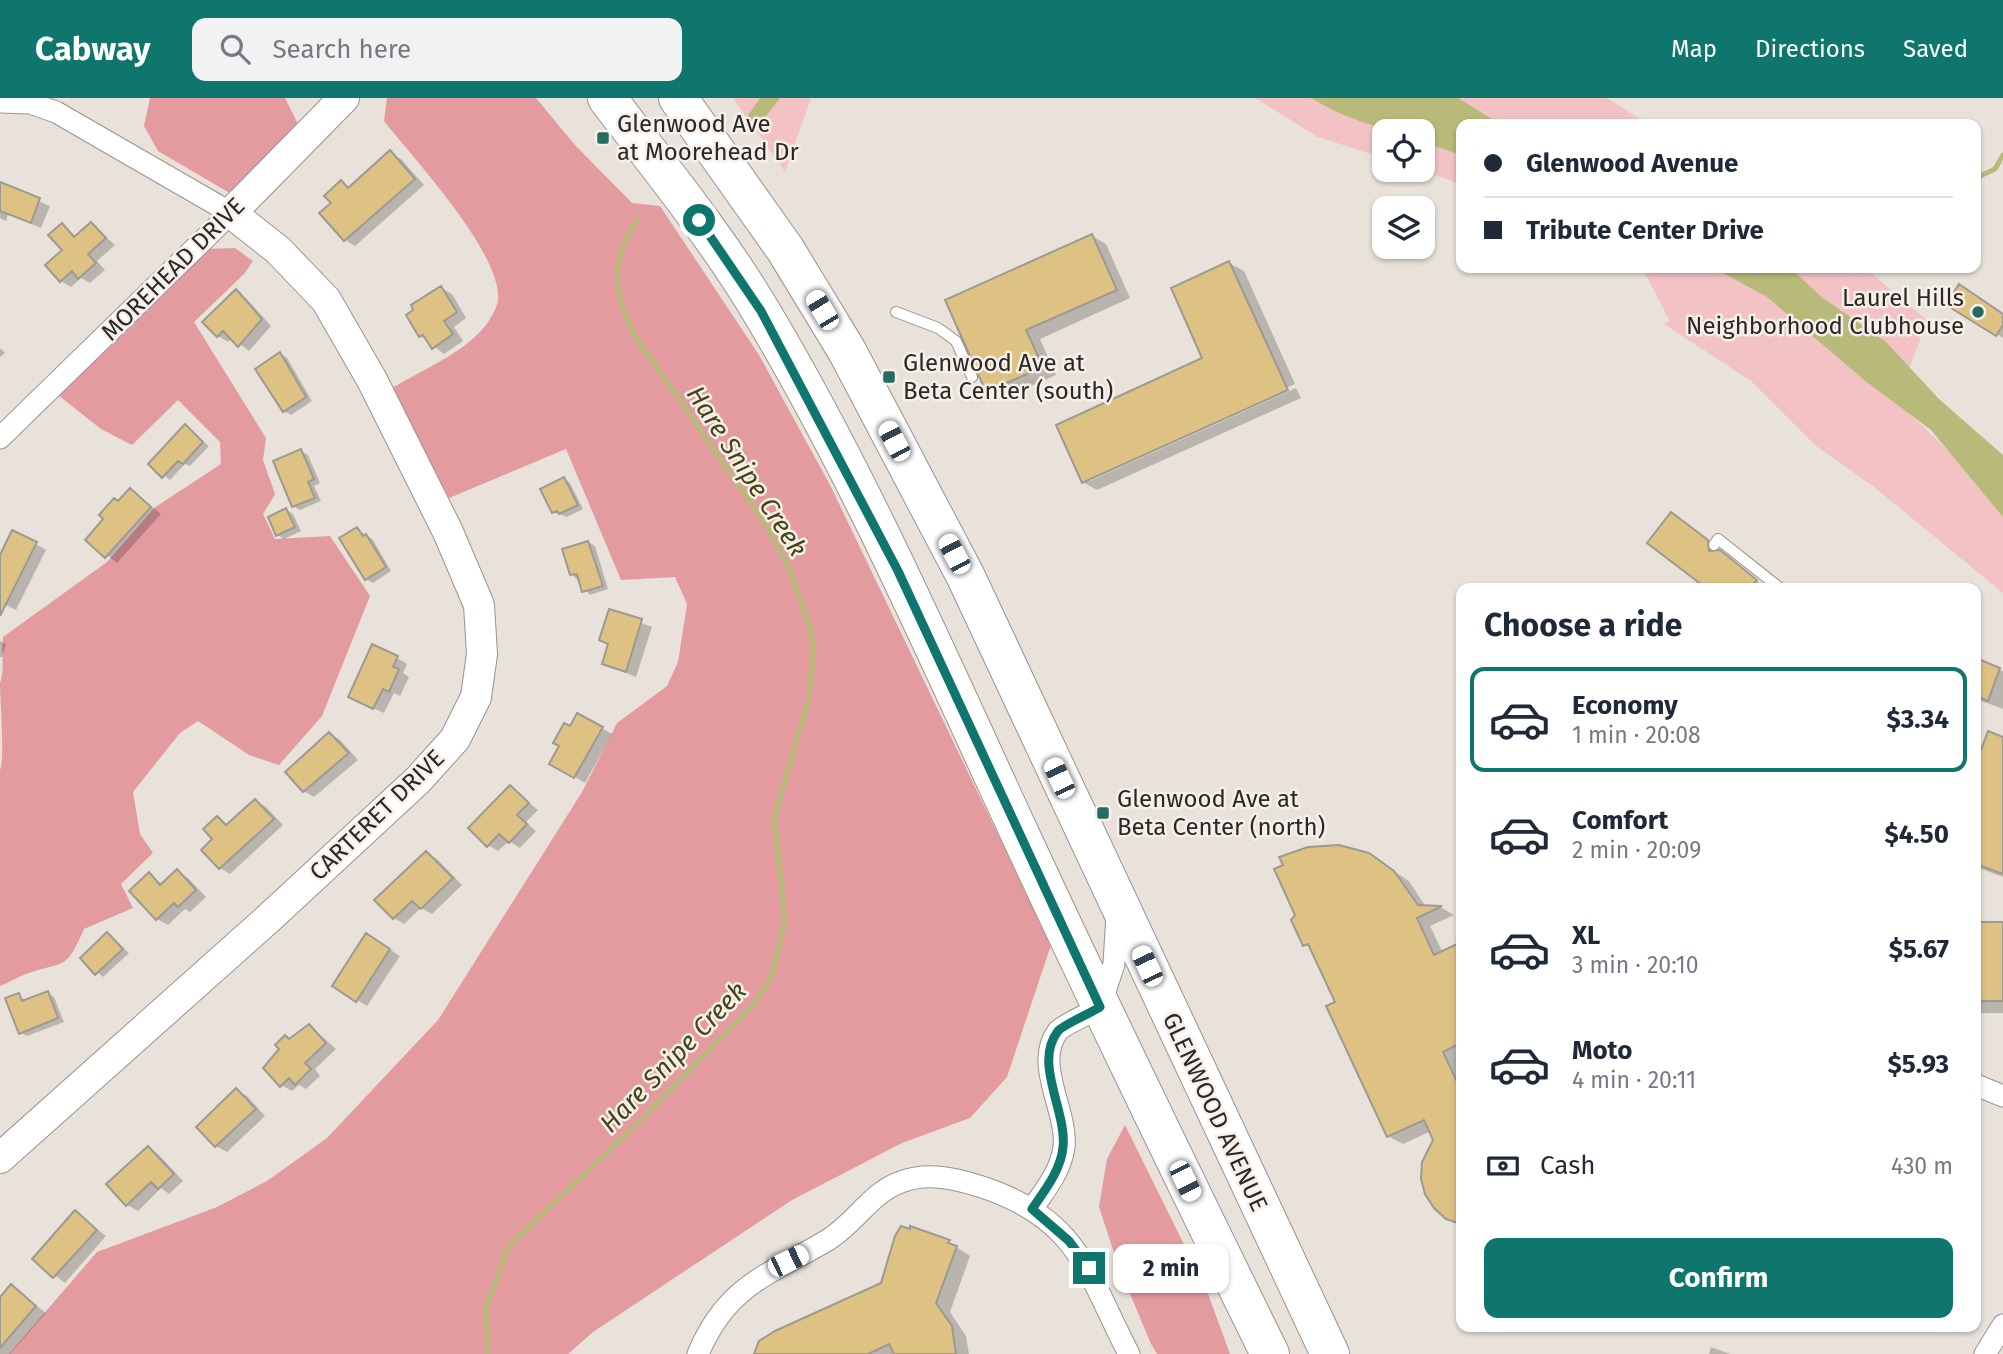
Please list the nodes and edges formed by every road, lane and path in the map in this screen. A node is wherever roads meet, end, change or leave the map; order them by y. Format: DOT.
graph roads {
  1 [pos="344,98"];
  2 [pos="607,98"];
  3 [pos="678,98"];
  4 [pos="31,100"];
  5 [pos="0,102"];
  6 [pos="231,213"];
  7 [pos="896,312"];
  8 [pos="972,377"];
  9 [pos="0,438"];
  10 [pos="1714,545"];
  11 [pos="1774,583"];
  12 [pos="1117,903"];
  13 [pos="1100,1007"];
  14 [pos="1981,1087"];
  15 [pos="2003,1096"];
  16 [pos="5,1148"];
  17 [pos="1032,1209"];
  18 [pos="2003,1325"];
  19 [pos="698,1354"];
  20 [pos="1129,1354"];
  21 [pos="1270,1354"];
  22 [pos="1330,1354"];
  23 [pos="1985,1354"];
  1 -- 6 [label="street, MOREHEAD DRIVE"];
  2 -- 13 [label="highway"];
  3 -- 12 [label="highway, GLENWOOD AVENUE"];
  4 -- 5 [label="street"];
  4 -- 6 [label="street"];
  6 -- 9 [label="street, MOREHEAD DRIVE"];
  6 -- 16 [label="street, CARTERET DRIVE"];
  7 -- 8 [label="lane"];
  10 -- 11 [label="lane"];
  12 -- 13 [label="street"];
  12 -- 22 [label="highway, GLENWOOD AVENUE"];
  13 -- 17 [label="street"];
  13 -- 21 [label="highway"];
  14 -- 15 [label="street"];
  17 -- 19 [label="street"];
  17 -- 20 [label="street"];
  18 -- 23 [label="street"];
}
